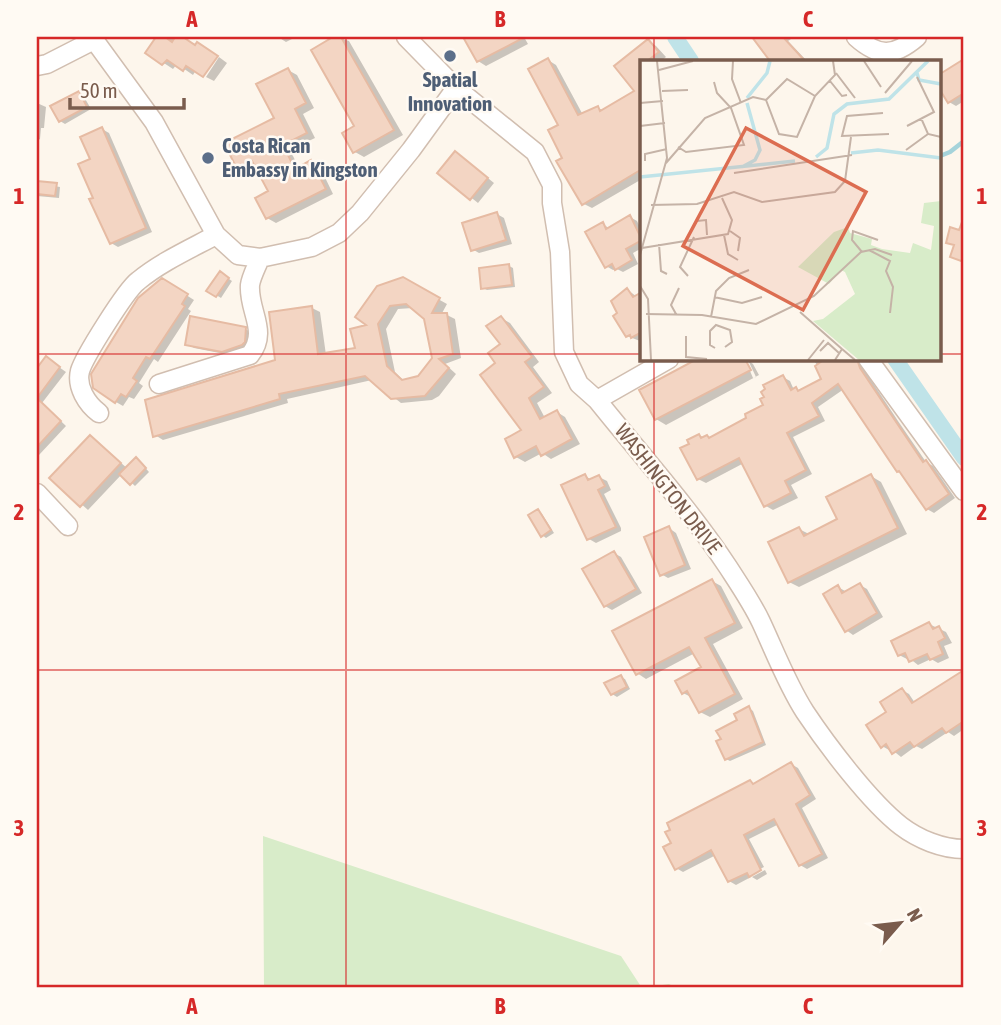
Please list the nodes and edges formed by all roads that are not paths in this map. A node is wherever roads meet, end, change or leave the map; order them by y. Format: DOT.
graph roads {
  1 [pos="406,37"];
  2 [pos="856,37"];
  3 [pos="917,37"];
  4 [pos="93,38"];
  5 [pos="37,66"];
  6 [pos="456,88"];
  7 [pos="216,235"];
  8 [pos="260,258"];
  9 [pos="668,360"];
  10 [pos="869,360"];
  11 [pos="159,384"];
  12 [pos="597,400"];
  13 [pos="99,413"];
  14 [pos="964,491"];
  15 [pos="37,493"];
  16 [pos="68,526"];
  17 [pos="964,849"];
  1 -- 6 [label="street, WASHINGTON DRIVE"];
  2 -- 3 [label="street"];
  4 -- 5 [label="street"];
  4 -- 7 [label="street"];
  6 -- 8 [label="street"];
  6 -- 12 [label="street, WASHINGTON DRIVE"];
  7 -- 8 [label="street"];
  7 -- 13 [label="street"];
  8 -- 11 [label="street"];
  9 -- 12 [label="street"];
  10 -- 14 [label="street"];
  12 -- 17 [label="street, WASHINGTON DRIVE"];
  15 -- 16 [label="street"];
}
